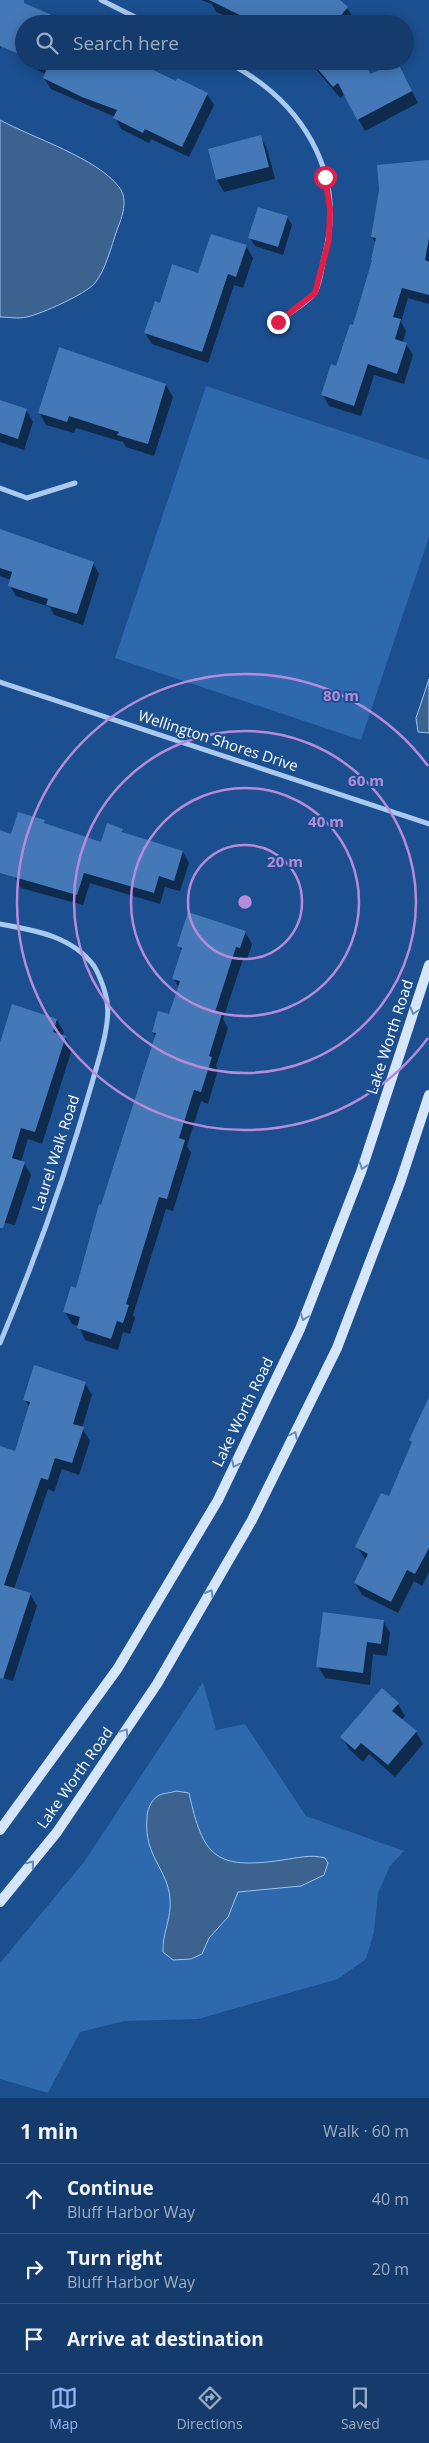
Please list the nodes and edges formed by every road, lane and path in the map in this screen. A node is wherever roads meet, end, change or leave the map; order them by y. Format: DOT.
graph roads {
  1 [pos="101,0"];
  2 [pos="131,15"];
  3 [pos="244,70"];
  4 [pos="278,322"];
  5 [pos="75,483"];
  6 [pos="0,488"];
  7 [pos="0,682"];
  8 [pos="429,824"];
  9 [pos="0,924"];
  10 [pos="429,965"];
  11 [pos="429,1095"];
  12 [pos="0,1343"];
  13 [pos="0,1830"];
  14 [pos="0,1902"];
  1 -- 2 [label="street"];
  3 -- 4 [label="street"];
  5 -- 6 [label="street"];
  7 -- 8 [label="street, Wellington Shores Drive"];
  9 -- 12 [label="street, Laurel Walk Road"];
  10 -- 13 [label="street, Lake Worth Road, one-way"];
  14 -- 11 [label="street, Lake Worth Road, one-way"];
}
